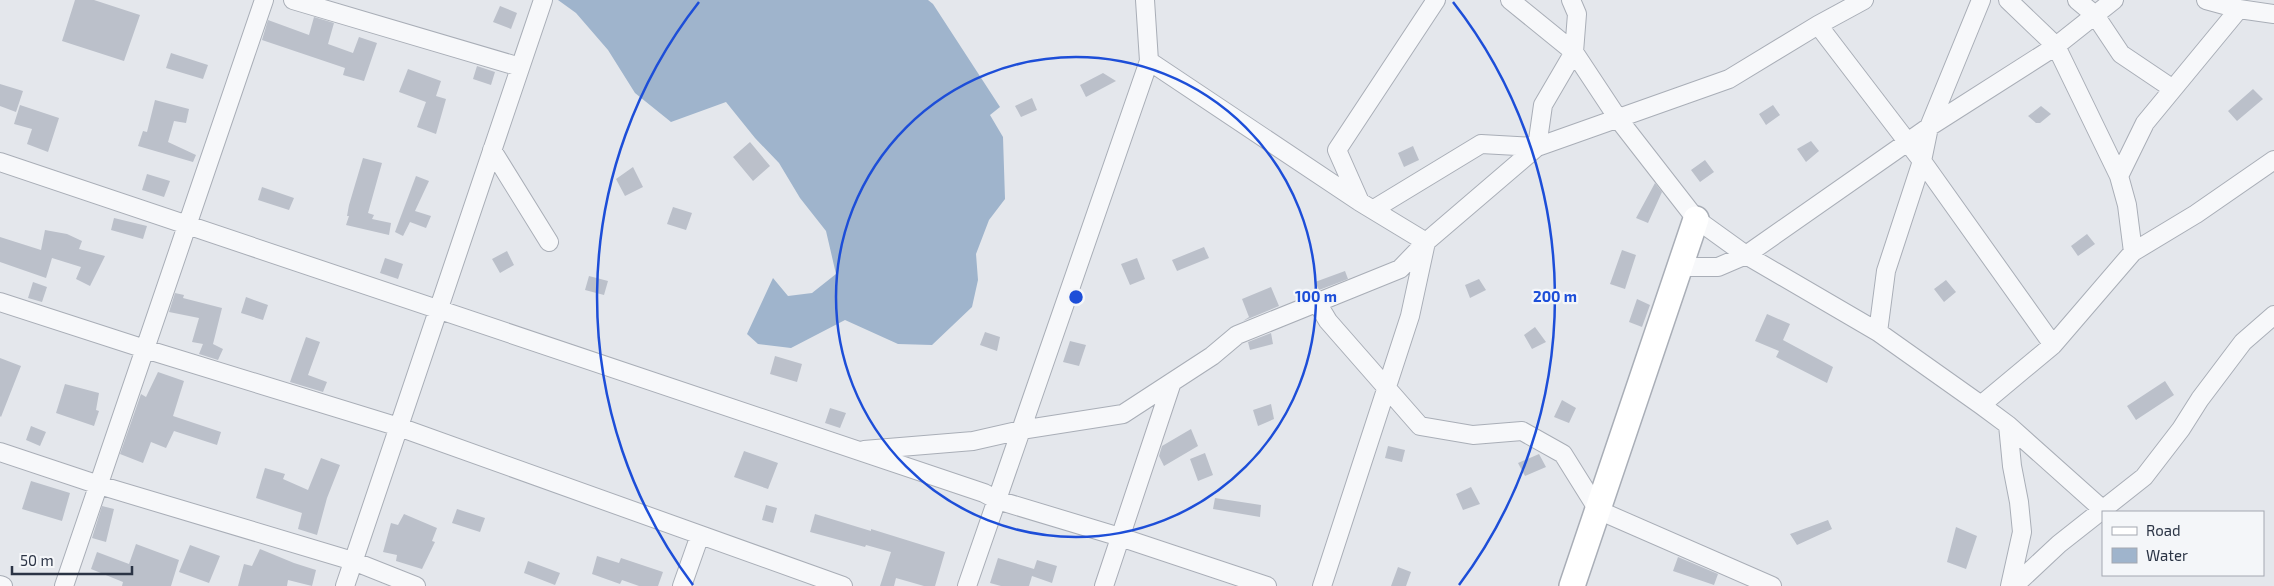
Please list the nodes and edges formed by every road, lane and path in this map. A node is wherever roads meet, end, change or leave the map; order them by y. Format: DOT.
graph roads {
  1 [pos="264,0"];
  2 [pos="293,0"];
  3 [pos="542,0"];
  4 [pos="1146,0"];
  5 [pos="1436,0"];
  6 [pos="1510,0"];
  7 [pos="1571,0"];
  8 [pos="1864,0"];
  9 [pos="1981,0"];
  10 [pos="2008,0"];
  11 [pos="2077,0"];
  12 [pos="2114,0"];
  13 [pos="2206,0"];
  14 [pos="2239,9"];
  15 [pos="2274,14"];
  16 [pos="2095,15"];
  17 [pos="1818,25"];
  18 [pos="2056,46"];
  19 [pos="1574,52"];
  20 [pos="1149,61"];
  21 [pos="520,67"];
  22 [pos="2173,89"];
  23 [pos="1619,120"];
  24 [pos="1929,127"];
  25 [pos="1907,143"];
  26 [pos="1537,147"];
  27 [pos="492,150"];
  28 [pos="2274,160"];
  29 [pos="1922,161"];
  30 [pos="0,162"];
  31 [pos="2119,176"];
  32 [pos="1367,206"];
  33 [pos="1696,219"];
  34 [pos="187,224"];
  35 [pos="549,242"];
  36 [pos="1426,242"];
  37 [pos="2133,252"];
  38 [pos="1746,255"];
  39 [pos="1680,266"];
  40 [pos="1316,301"];
  41 [pos="0,302"];
  42 [pos="439,308"];
  43 [pos="2274,315"];
  44 [pos="1878,332"];
  45 [pos="2053,345"];
  46 [pos="145,350"];
  47 [pos="1171,384"];
  48 [pos="1387,388"];
  49 [pos="1981,405"];
  50 [pos="2008,425"];
  51 [pos="399,426"];
  52 [pos="1021,430"];
  53 [pos="856,450"];
  54 [pos="0,452"];
  55 [pos="99,485"];
  56 [pos="997,500"];
  57 [pos="2102,509"];
  58 [pos="1598,510"];
  59 [pos="700,535"];
  60 [pos="1120,537"];
  61 [pos="353,561"];
  62 [pos="64,586"];
  63 [pos="345,586"];
  64 [pos="416,586"];
  65 [pos="682,586"];
  66 [pos="843,586"];
  67 [pos="967,586"];
  68 [pos="1104,586"];
  69 [pos="1266,586"];
  70 [pos="1322,586"];
  71 [pos="1572,586"];
  72 [pos="1772,586"];
  73 [pos="2010,586"];
  74 [pos="2014,586"];
  1 -- 34 [label="street"];
  2 -- 21 [label="street"];
  3 -- 21 [label="street"];
  4 -- 20 [label="street"];
  5 -- 32 [label="street"];
  6 -- 19 [label="street"];
  7 -- 19 [label="street"];
  8 -- 17 [label="street"];
  9 -- 24 [label="street"];
  10 -- 18 [label="street"];
  11 -- 16 [label="street"];
  12 -- 16 [label="street"];
  13 -- 14 [label="street"];
  14 -- 15 [label="street"];
  14 -- 22 [label="street"];
  16 -- 18 [label="street"];
  16 -- 22 [label="street"];
  17 -- 23 [label="street"];
  17 -- 25 [label="street"];
  18 -- 24 [label="street"];
  18 -- 31 [label="street"];
  19 -- 23 [label="street"];
  19 -- 26 [label="street"];
  20 -- 32 [label="street"];
  20 -- 52 [label="street"];
  21 -- 27 [label="street"];
  22 -- 31 [label="street"];
  23 -- 26 [label="street"];
  23 -- 33 [label="street"];
  24 -- 25 [label="street"];
  24 -- 29 [label="street"];
  25 -- 29 [label="street"];
  25 -- 38 [label="street"];
  26 -- 32 [label="street"];
  26 -- 36 [label="street"];
  27 -- 35 [label="street"];
  27 -- 42 [label="street"];
  28 -- 37 [label="street"];
  29 -- 44 [label="street"];
  29 -- 45 [label="street"];
  30 -- 34 [label="street"];
  31 -- 37 [label="street"];
  32 -- 36 [label="street"];
  33 -- 38 [label="street"];
  33 -- 39 [label="street"];
  34 -- 42 [label="street"];
  34 -- 46 [label="street"];
  36 -- 40 [label="street"];
  36 -- 48 [label="street"];
  37 -- 45 [label="street"];
  38 -- 39 [label="street"];
  38 -- 44 [label="street"];
  39 -- 58 [label="street"];
  40 -- 47 [label="street"];
  40 -- 48 [label="street"];
  41 -- 46 [label="street"];
  42 -- 51 [label="street"];
  42 -- 53 [label="street"];
  43 -- 57 [label="street"];
  44 -- 49 [label="street"];
  45 -- 49 [label="street"];
  46 -- 51 [label="street"];
  46 -- 55 [label="street"];
  47 -- 52 [label="street"];
  47 -- 60 [label="street"];
  48 -- 58 [label="street"];
  48 -- 70 [label="street"];
  49 -- 50 [label="street"];
  50 -- 57 [label="street"];
  50 -- 73 [label="street"];
  51 -- 59 [label="street"];
  51 -- 61 [label="street"];
  52 -- 53 [label="street"];
  52 -- 56 [label="street"];
  53 -- 56 [label="street"];
  54 -- 55 [label="street"];
  55 -- 61 [label="street"];
  55 -- 62 [label="street"];
  56 -- 60 [label="street"];
  56 -- 67 [label="street"];
  57 -- 74 [label="street"];
  58 -- 71 [label="street"];
  58 -- 72 [label="street"];
  59 -- 65 [label="street"];
  59 -- 66 [label="street"];
  60 -- 68 [label="street"];
  60 -- 69 [label="street"];
  61 -- 63 [label="street"];
  61 -- 64 [label="street"];
}
